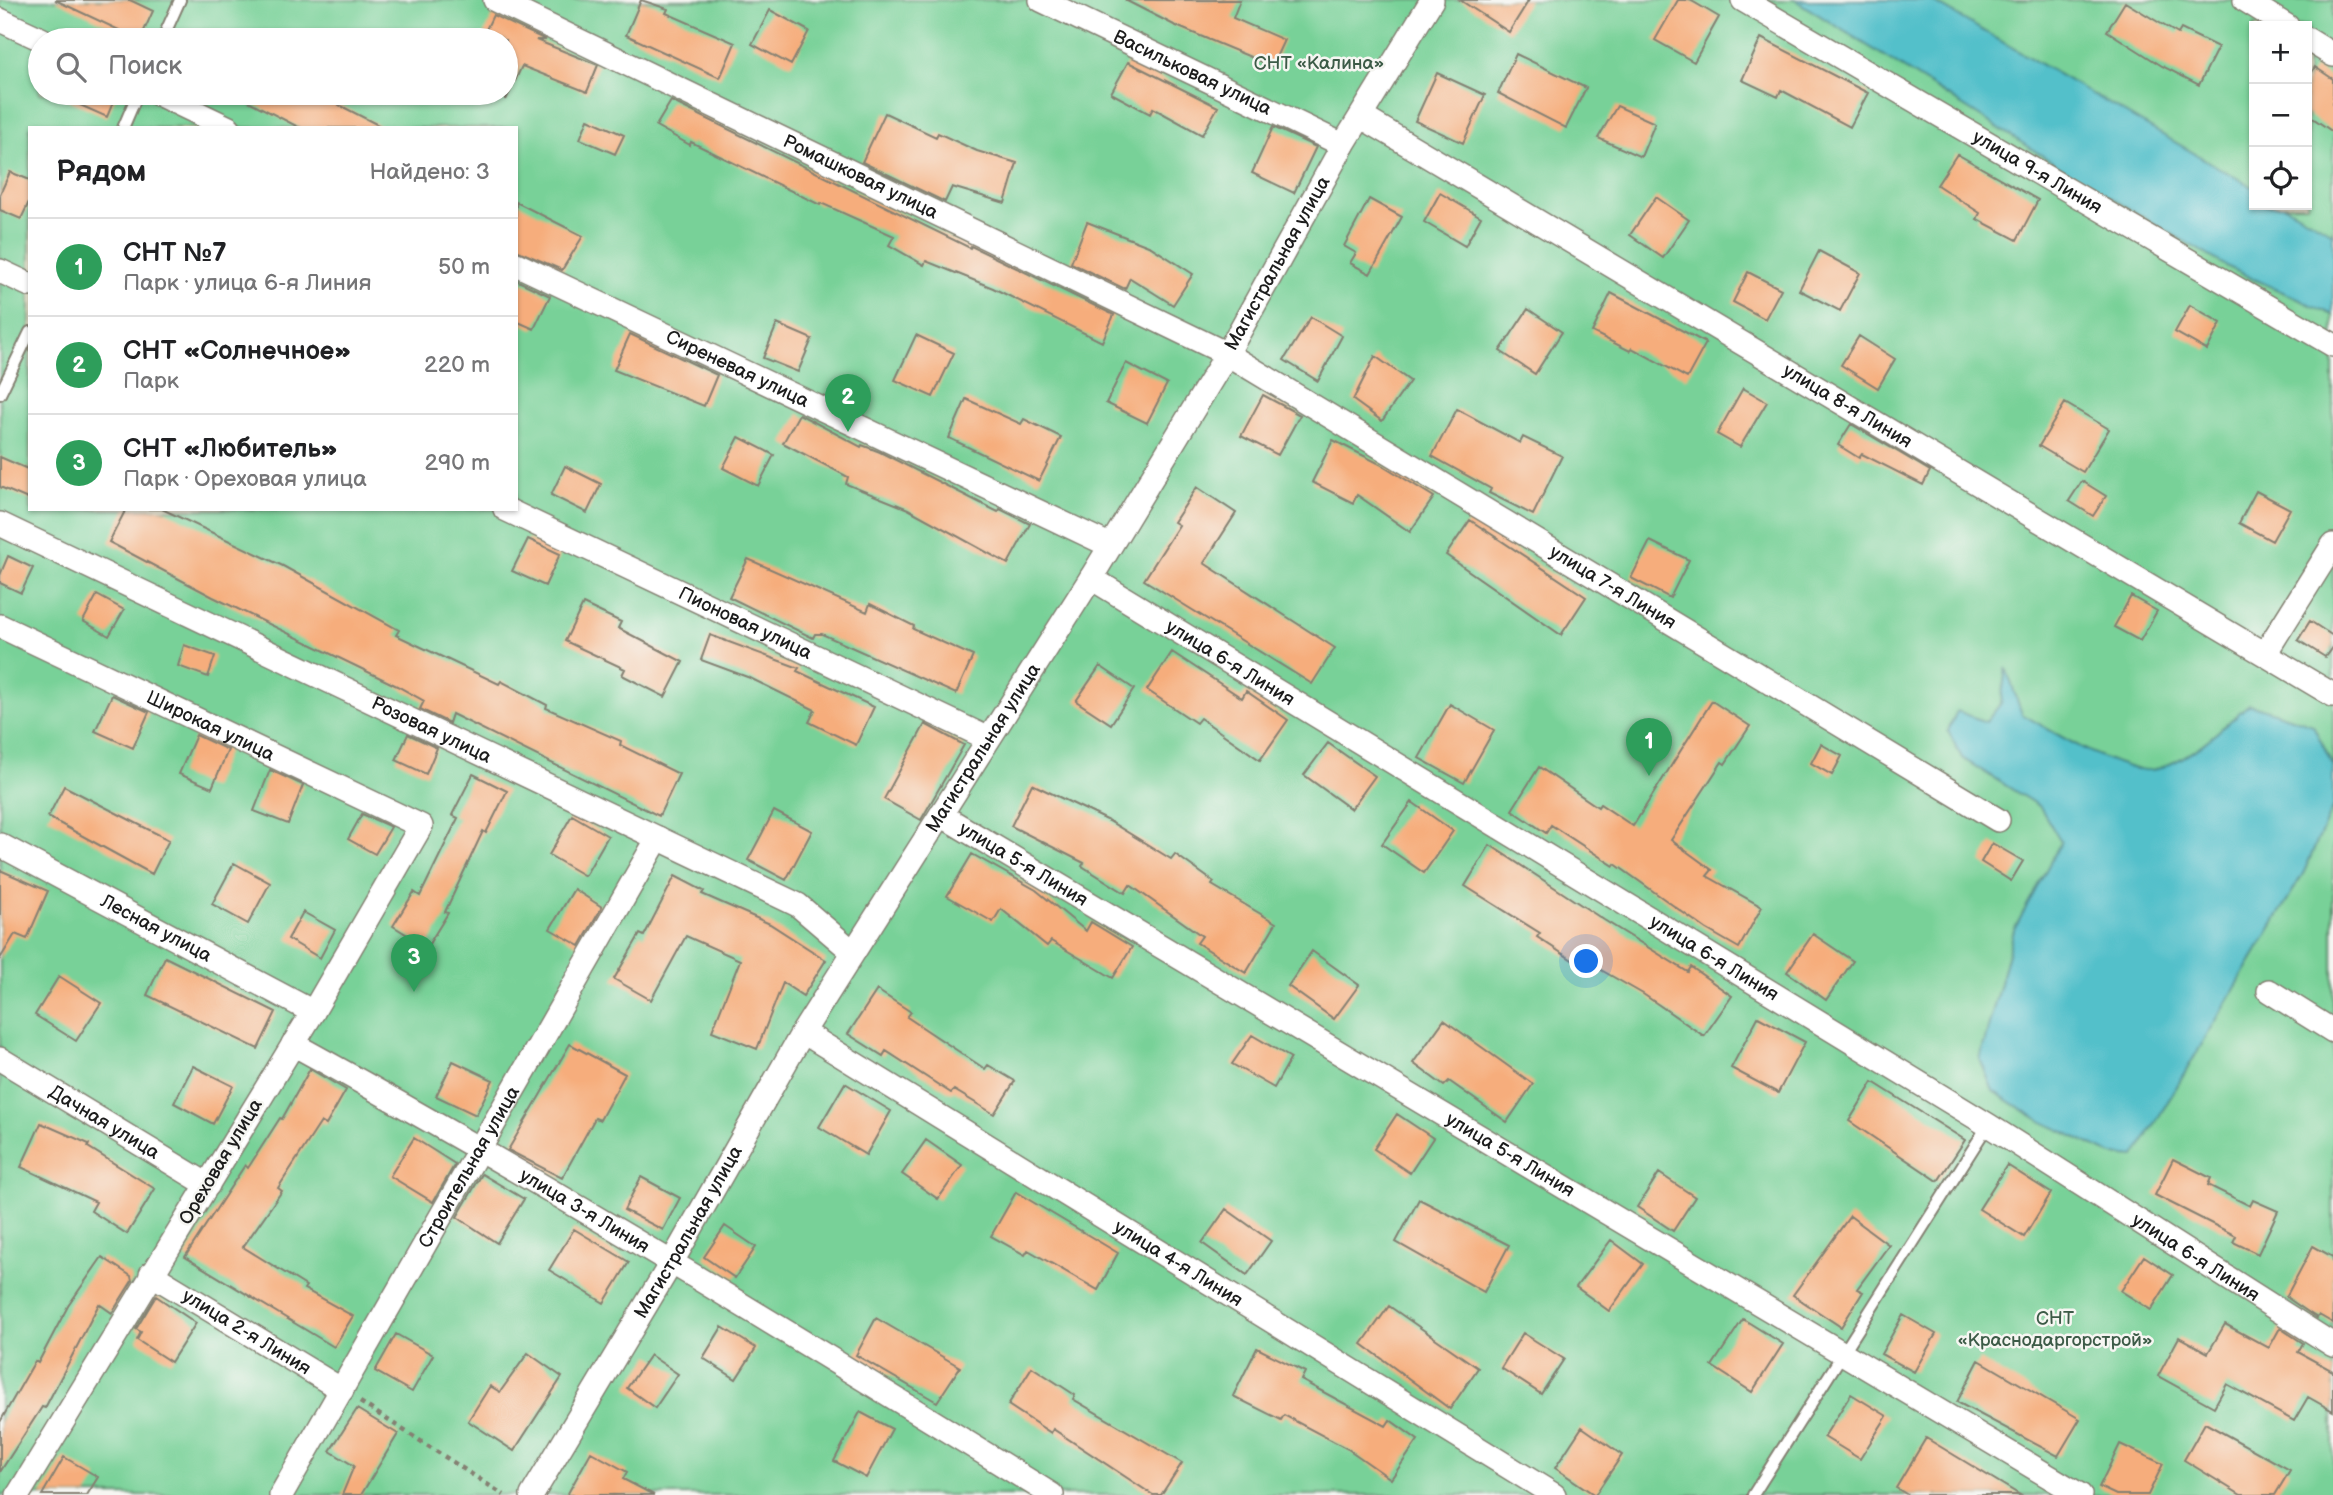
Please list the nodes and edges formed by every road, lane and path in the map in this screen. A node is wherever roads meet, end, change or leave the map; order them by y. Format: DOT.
graph roads {
  1 [pos="180,0"];
  2 [pos="495,0"];
  3 [pos="1041,0"];
  4 [pos="1432,0"];
  5 [pos="1743,0"];
  6 [pos="2245,0"];
  7 [pos="0,20"];
  8 [pos="2279,21"];
  9 [pos="167,28"];
  10 [pos="28,33"];
  11 [pos="2312,42"];
  12 [pos="2333,55"];
  13 [pos="133,105"];
  14 [pos="181,105"];
  15 [pos="1362,117"];
  16 [pos="124,126"];
  17 [pos="225,126"];
  18 [pos="1343,145"];
  19 [pos="518,265"];
  20 [pos="0,271"];
  21 [pos="28,284"];
  22 [pos="28,336"];
  23 [pos="2333,345"];
  24 [pos="1227,354"];
  25 [pos="0,394"];
  26 [pos="509,511"];
  27 [pos="0,524"];
  28 [pos="1109,545"];
  29 [pos="2333,545"];
  30 [pos="1091,578"];
  31 [pos="0,626"];
  32 [pos="2266,652"];
  33 [pos="2333,695"];
  34 [pos="988,737"];
  35 [pos="941,815"];
  36 [pos="1998,820"];
  37 [pos="421,826"];
  38 [pos="657,838"];
  39 [pos="0,845"];
  40 [pos="853,951"];
  41 [pos="2269,991"];
  42 [pos="313,1012"];
  43 [pos="2333,1031"];
  44 [pos="803,1032"];
  45 [pos="293,1044"];
  46 [pos="0,1059"];
  47 [pos="1988,1125"];
  48 [pos="479,1146"];
  49 [pos="208,1185"];
  50 [pos="673,1260"];
  51 [pos="151,1274"];
  52 [pos="2333,1345"];
  53 [pos="1845,1353"];
  54 [pos="342,1390"];
  55 [pos="18,1495"];
  56 [pos="281,1495"];
  57 [pos="504,1495"];
  58 [pos="531,1495"];
  59 [pos="1052,1495"];
  60 [pos="1554,1495"];
  61 [pos="1753,1495"];
  62 [pos="2080,1495"];
  1 -- 9 [label="lane"];
  2 -- 24 [label="street, Ромашковая улица"];
  3 -- 18 [label="street, Васильковая улица"];
  4 -- 15 [label="street, Магистральная улица"];
  5 -- 23 [label="street, улица 9-я Линия"];
  6 -- 8 [label="street"];
  7 -- 10 [label="street"];
  11 -- 12 [label="street"];
  13 -- 16 [label="lane"];
  14 -- 17 [label="street"];
  15 -- 18 [label="street, Магистральная улица"];
  15 -- 32 [label="street, улица 8-я Линия"];
  18 -- 24 [label="street, Магистральная улица"];
  19 -- 28 [label="street, Сиреневая улица"];
  20 -- 21 [label="street"];
  22 -- 25 [label="lane"];
  24 -- 28 [label="street, Магистральная улица"];
  24 -- 36 [label="street, улица 7-я Линия"];
  26 -- 34 [label="street, Пионовая улица"];
  27 -- 38 [label="street, Розовая улица"];
  28 -- 30 [label="street, Магистральная улица"];
  29 -- 32 [label="street"];
  30 -- 34 [label="street, Магистральная улица"];
  30 -- 47 [label="street, улица 6-я Линия"];
  31 -- 37 [label="street, Широкая улица"];
  32 -- 33 [label="street, улица 8-я Линия"];
  34 -- 35 [label="street, Магистральная улица"];
  35 -- 40 [label="street, Магистральная улица"];
  35 -- 53 [label="street, улица 5-я Линия"];
  37 -- 42 [label="street, Ореховая улица"];
  38 -- 40 [label="street, Розовая улица"];
  38 -- 48 [label="street, Строительная улица"];
  39 -- 42 [label="street, Лесная улица"];
  40 -- 44 [label="street, Магистральная улица"];
  41 -- 43 [label="street"];
  42 -- 45 [label="street, Ореховая улица"];
  44 -- 50 [label="street, Магистральная улица"];
  44 -- 60 [label="street, улица 4-я Линия"];
  45 -- 48 [label="street, улица 3-я Линия"];
  45 -- 49 [label="street, Ореховая улица"];
  46 -- 49 [label="street, Дачная улица"];
  47 -- 52 [label="street, улица 6-я Линия"];
  47 -- 53 [label="lane"];
  48 -- 50 [label="street, улица 3-я Линия"];
  48 -- 54 [label="street, Строительная улица"];
  49 -- 51 [label="street, Ореховая улица"];
  50 -- 58 [label="street, Магистральная улица"];
  50 -- 59 [label="street, улица 3-я Линия"];
  51 -- 54 [label="street, улица 2-я Линия"];
  51 -- 55 [label="street, Ореховая улица"];
  53 -- 61 [label="lane"];
  53 -- 62 [label="street, улица 5-я Линия"];
  54 -- 56 [label="street, Строительная улица"];
  54 -- 57 [label="path"];
}
